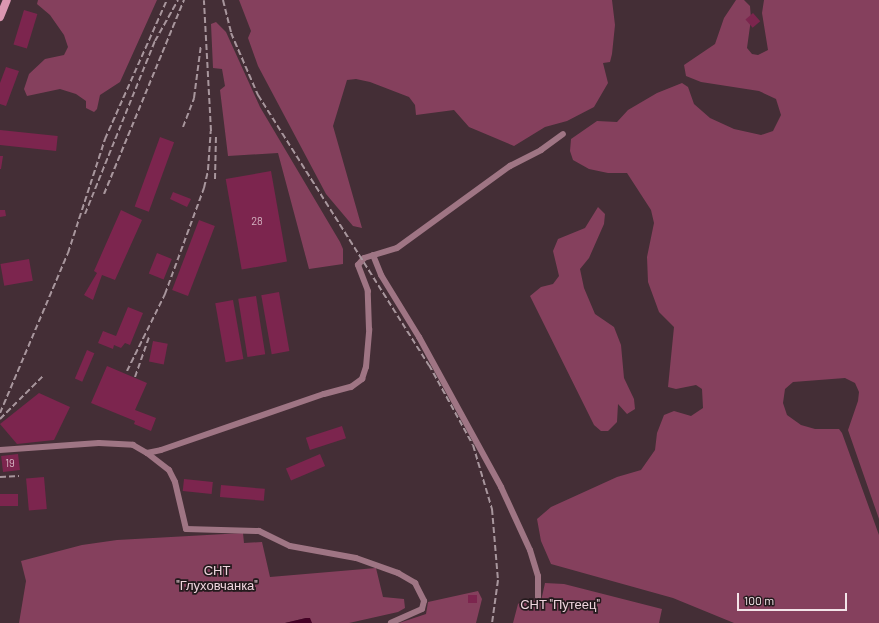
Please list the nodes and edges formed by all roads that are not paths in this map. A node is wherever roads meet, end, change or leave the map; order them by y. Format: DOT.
graph roads {
  1 [pos="7,0"];
  2 [pos="0,17"];
  3 [pos="563,134"];
  4 [pos="373,255"];
  5 [pos="0,450"];
  6 [pos="147,453"];
  7 [pos="538,597"];
  8 [pos="391,623"];
  1 -- 2 [label="main road"];
  3 -- 4 [label="street"];
  4 -- 6 [label="street"];
  4 -- 7 [label="street"];
  5 -- 6 [label="street"];
  6 -- 8 [label="street"];
}
